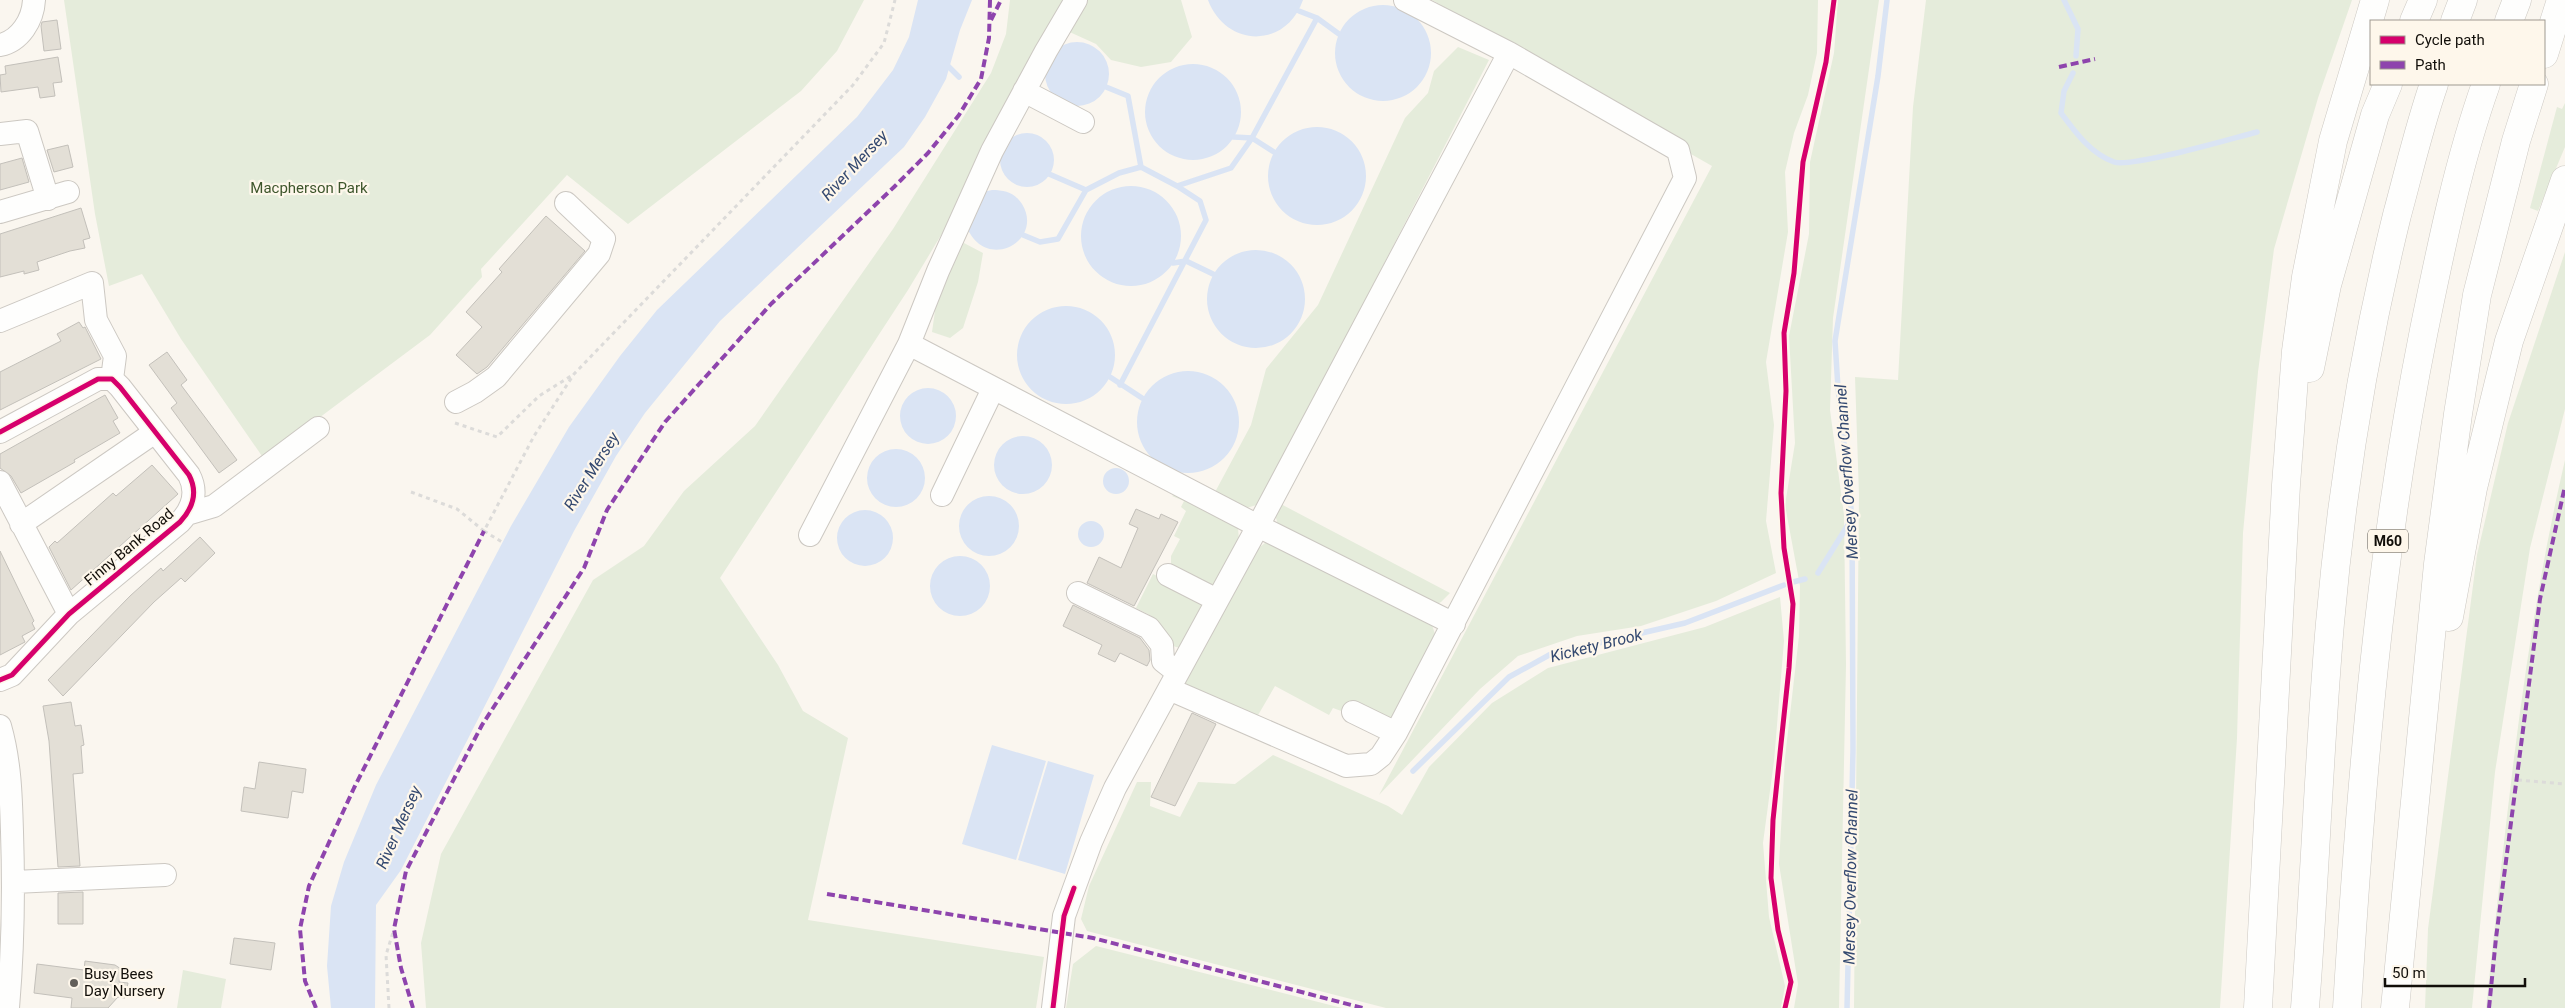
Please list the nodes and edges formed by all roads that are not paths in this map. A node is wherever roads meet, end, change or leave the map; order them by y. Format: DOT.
graph roads {
  1 [pos="34,0"];
  2 [pos="1076,0"];
  3 [pos="1405,0"];
  4 [pos="2374,0"];
  5 [pos="2423,0"];
  6 [pos="2463,0"];
  7 [pos="2517,0"];
  8 [pos="2561,0"];
  9 [pos="2414,20"];
  10 [pos="2455,20"];
  11 [pos="2509,20"];
  12 [pos="0,45"];
  13 [pos="2545,51"];
  14 [pos="1509,53"];
  15 [pos="2388,85"];
  16 [pos="2434,85"];
  17 [pos="2486,85"];
  18 [pos="2534,85"];
  19 [pos="1024,90"];
  20 [pos="1083,122"];
  21 [pos="0,134"];
  22 [pos="2565,180"];
  23 [pos="566,202"];
  24 [pos="0,212"];
  25 [pos="0,321"];
  26 [pos="909,344"];
  27 [pos="105,379"];
  28 [pos="993,389"];
  29 [pos="453,412"];
  30 [pos="318,428"];
  31 [pos="0,432"];
  32 [pos="155,432"];
  33 [pos="0,482"];
  34 [pos="2286,484"];
  35 [pos="942,496"];
  36 [pos="187,514"];
  37 [pos="21,524"];
  38 [pos="1258,526"];
  39 [pos="810,535"];
  40 [pos="1168,575"];
  41 [pos="1078,593"];
  42 [pos="1217,600"];
  43 [pos="69,614"];
  44 [pos="1454,624"];
  45 [pos="0,680"];
  46 [pos="1173,680"];
  47 [pos="1353,712"];
  48 [pos="0,726"];
  49 [pos="1396,733"];
  50 [pos="165,875"];
  51 [pos="14,882"];
  52 [pos="2400,958"];
  53 [pos="6,966"];
  54 [pos="8,1008"];
  55 [pos="1053,1008"];
  56 [pos="2258,1008"];
  57 [pos="2306,1008"];
  58 [pos="2347,1008"];
  59 [pos="2395,1008"];
  1 -- 12 [label="street"];
  2 -- 19 [label="street"];
  3 -- 14 [label="street"];
  4 -- 34 [label="highway"];
  5 -- 9 [label="highway"];
  6 -- 10 [label="highway"];
  7 -- 11 [label="highway"];
  8 -- 13 [label="highway"];
  14 -- 38 [label="street"];
  14 -- 44 [label="street"];
  15 -- 34 [label="highway"];
  16 -- 57 [label="highway"];
  17 -- 58 [label="highway, M60"];
  18 -- 52 [label="highway"];
  19 -- 20 [label="street"];
  19 -- 26 [label="street"];
  21 -- 24 [label="street"];
  22 -- 52 [label="highway"];
  23 -- 29 [label="street"];
  25 -- 27 [label="street"];
  26 -- 28 [label="street"];
  26 -- 39 [label="street"];
  27 -- 31 [label="street"];
  27 -- 32 [label="street, Finny Bank Road"];
  28 -- 35 [label="street"];
  28 -- 38 [label="street"];
  30 -- 36 [label="street"];
  32 -- 36 [label="street, Finny Bank Road"];
  32 -- 37 [label="street"];
  33 -- 37 [label="street"];
  34 -- 56 [label="highway"];
  36 -- 43 [label="street, Finny Bank Road"];
  37 -- 43 [label="street"];
  38 -- 42 [label="street"];
  38 -- 44 [label="street"];
  40 -- 42 [label="street"];
  41 -- 46 [label="street"];
  42 -- 46 [label="street"];
  43 -- 45 [label="street, Finny Bank Road"];
  44 -- 49 [label="street"];
  46 -- 49 [label="street"];
  46 -- 55 [label="street"];
  47 -- 49 [label="street"];
  48 -- 51 [label="street"];
  50 -- 51 [label="street"];
  51 -- 53 [label="street"];
  52 -- 59 [label="highway"];
  53 -- 54 [label="street"];
}
